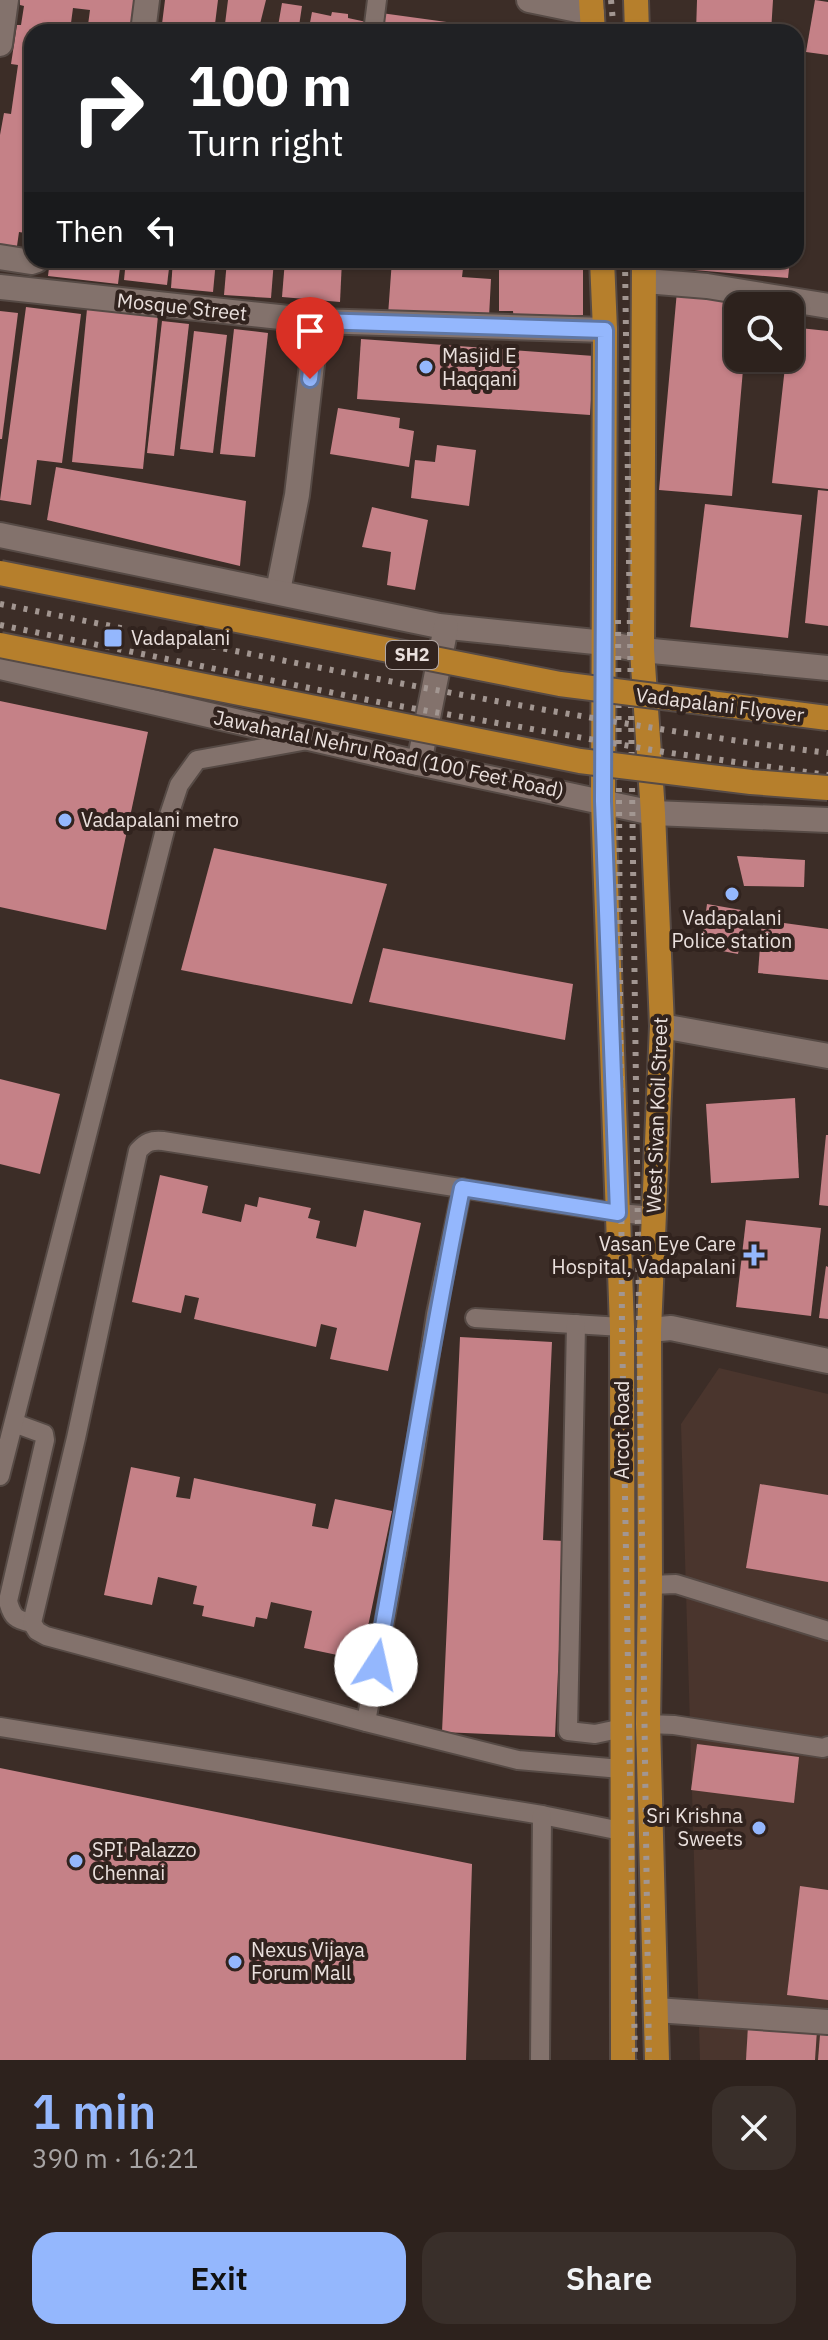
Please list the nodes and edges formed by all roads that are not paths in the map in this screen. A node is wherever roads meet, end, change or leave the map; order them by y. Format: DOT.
graph roads {
  1 [pos="6,0"];
  2 [pos="147,0"];
  3 [pos="377,0"];
  4 [pos="529,0"];
  5 [pos="636,0"];
  6 [pos="592,15"];
  7 [pos="144,24"];
  8 [pos="374,24"];
  9 [pos="637,24"];
  10 [pos="0,44"];
  11 [pos="0,257"];
  12 [pos="24,261"];
  13 [pos="602,268"];
  14 [pos="644,270"];
  15 [pos="0,287"];
  16 [pos="828,306"];
  17 [pos="317,321"];
  18 [pos="605,330"];
  19 [pos="0,535"];
  20 [pos="0,573"];
  21 [pos="278,591"];
  22 [pos="446,627"];
  23 [pos="605,643"];
  24 [pos="0,645"];
  25 [pos="642,650"];
  26 [pos="828,663"];
  27 [pos="0,667"];
  28 [pos="828,718"];
  29 [pos="312,739"];
  30 [pos="419,763"];
  31 [pos="828,788"];
  32 [pos="603,801"];
  33 [pos="653,813"];
  34 [pos="828,820"];
  35 [pos="662,1026"];
  36 [pos="828,1056"];
  37 [pos="462,1188"];
  38 [pos="618,1213"];
  39 [pos="654,1216"];
  40 [pos="475,1318"];
  41 [pos="576,1324"];
  42 [pos="622,1327"];
  43 [pos="649,1330"];
  44 [pos="828,1361"];
  45 [pos="14,1423"];
  46 [pos="622,1468"];
  47 [pos="649,1468"];
  48 [pos="0,1476"];
  49 [pos="650,1585"];
  50 [pos="32,1623"];
  51 [pos="828,1631"];
  52 [pos="366,1722"];
  53 [pos="648,1724"];
  54 [pos="0,1727"];
  55 [pos="623,1728"];
  56 [pos="828,1746"];
  57 [pos="621,1769"];
  58 [pos="621,1797"];
  59 [pos="650,1797"];
  60 [pos="542,1815"];
  61 [pos="621,1831"];
  62 [pos="656,2010"];
  63 [pos="828,2022"];
  64 [pos="540,2060"];
  65 [pos="623,2060"];
  66 [pos="657,2060"];
  1 -- 10 [label="street"];
  2 -- 7 [label="street"];
  3 -- 8 [label="lane"];
  4 -- 6 [label="street"];
  5 -- 9 [label="main road"];
  11 -- 12 [label="street"];
  13 -- 18 [label="main road, Arcot Road"];
  14 -- 16 [label="street"];
  14 -- 25 [label="main road, West Sivan Koil Street"];
  15 -- 17 [label="street, Mosque Street"];
  17 -- 18 [label="street, Mosque Street"];
  17 -- 21 [label="street"];
  18 -- 23 [label="main road, Arcot Road"];
  19 -- 21 [label="street"];
  20 -- 28 [label="main road, Vadapalani Flyover / SH2, bridge"];
  21 -- 22 [label="street"];
  22 -- 23 [label="street"];
  22 -- 30 [label="street"];
  23 -- 25 [label="street"];
  23 -- 32 [label="main road, Arcot Road"];
  24 -- 31 [label="main road, bridge"];
  25 -- 26 [label="street"];
  25 -- 33 [label="main road, West Sivan Koil Street"];
  27 -- 29 [label="street, Jawaharlal Nehru Road (100 Feet Road)"];
  29 -- 30 [label="street, Jawaharlal Nehru Road (100 Feet Road)"];
  29 -- 45 [label="lane"];
  30 -- 32 [label="street, Jawaharlal Nehru Road (100 Feet Road)"];
  32 -- 33 [label="street, Jawaharlal Nehru Road (100 Feet Road)"];
  32 -- 38 [label="main road, Arcot Road"];
  33 -- 34 [label="street, Jawaharlal Nehru Road (100 Feet Road)"];
  33 -- 35 [label="main road, West Sivan Koil Street"];
  35 -- 36 [label="street"];
  35 -- 39 [label="main road, West Sivan Koil Street"];
  37 -- 38 [label="lane"];
  37 -- 50 [label="lane"];
  37 -- 52 [label="lane"];
  38 -- 39 [label="lane"];
  38 -- 42 [label="main road, Arcot Road"];
  39 -- 43 [label="main road, West Sivan Koil Street"];
  40 -- 41 [label="lane"];
  41 -- 42 [label="lane"];
  41 -- 55 [label="lane"];
  42 -- 46 [label="main road, Arcot Road"];
  43 -- 44 [label="street"];
  43 -- 47 [label="main road, Arcot Road"];
  45 -- 48 [label="lane"];
  45 -- 50 [label="lane"];
  46 -- 47 [label="main road"];
  46 -- 55 [label="main road, Arcot Road"];
  47 -- 49 [label="main road, Arcot Road"];
  49 -- 51 [label="lane"];
  49 -- 53 [label="main road, Arcot Road"];
  50 -- 52 [label="lane"];
  52 -- 57 [label="lane"];
  53 -- 56 [label="lane"];
  53 -- 59 [label="main road, Arcot Road"];
  54 -- 60 [label="lane"];
  55 -- 57 [label="main road, Arcot Road"];
  57 -- 58 [label="main road, Arcot Road"];
  58 -- 59 [label="main road"];
  58 -- 61 [label="main road, Arcot Road"];
  59 -- 62 [label="main road, Arcot Road"];
  60 -- 61 [label="lane"];
  60 -- 64 [label="lane"];
  61 -- 65 [label="main road, Arcot Road"];
  62 -- 63 [label="street"];
  62 -- 66 [label="main road, Arcot Road"];
}
